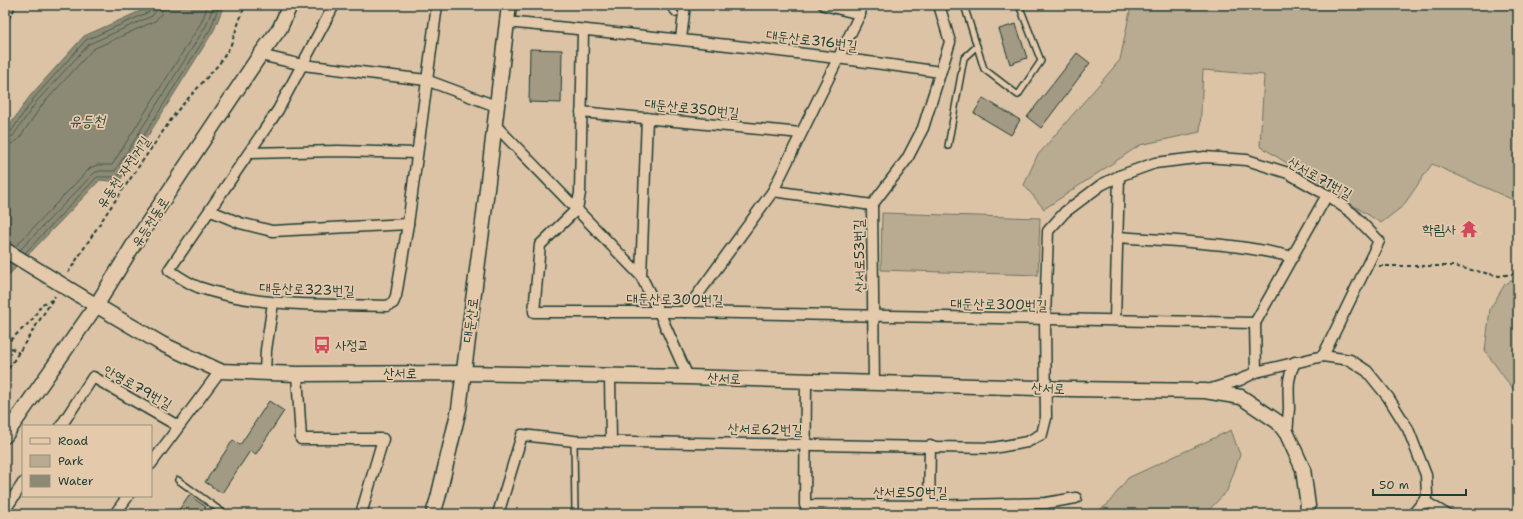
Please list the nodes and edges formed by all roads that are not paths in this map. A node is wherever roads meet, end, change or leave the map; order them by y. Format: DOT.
graph roads {
  1 [pos="290,5"];
  2 [pos="334,5"];
  3 [pos="438,5"];
  4 [pos="509,5"];
  5 [pos="667,5"];
  6 [pos="685,5"];
  7 [pos="824,5"];
  8 [pos="939,5"];
  9 [pos="964,5"];
  10 [pos="1019,5"];
  11 [pos="861,10"];
  12 [pos="676,14"];
  13 [pos="506,22"];
  14 [pos="583,30"];
  15 [pos="681,39"];
  16 [pos="977,46"];
  17 [pos="260,55"];
  18 [pos="839,57"];
  19 [pos="303,65"];
  20 [pos="940,72"];
  21 [pos="426,80"];
  22 [pos="496,106"];
  23 [pos="581,112"];
  24 [pos="648,118"];
  25 [pos="494,124"];
  26 [pos="801,133"];
  27 [pos="948,146"];
  28 [pos="250,153"];
  29 [pos="417,153"];
  30 [pos="1119,176"];
  31 [pos="773,191"];
  32 [pos="1327,195"];
  33 [pos="872,205"];
  34 [pos="577,209"];
  35 [pos="210,211"];
  36 [pos="408,224"];
  37 [pos="1117,237"];
  38 [pos="5,250"];
  39 [pos="1293,256"];
  40 [pos="641,276"];
  41 [pos="273,303"];
  42 [pos="96,306"];
  43 [pos="660,312"];
  44 [pos="685,312"];
  45 [pos="874,316"];
  46 [pos="1045,319"];
  47 [pos="1115,320"];
  48 [pos="1254,324"];
  49 [pos="1322,356"];
  50 [pos="1295,362"];
  51 [pos="220,371"];
  52 [pos="265,372"];
  53 [pos="1256,372"];
  54 [pos="463,373"];
  55 [pos="297,374"];
  56 [pos="610,376"];
  57 [pos="688,377"];
  58 [pos="806,381"];
  59 [pos="874,383"];
  60 [pos="1046,388"];
  61 [pos="1205,392"];
  62 [pos="62,425"];
  63 [pos="178,426"];
  64 [pos="1287,434"];
  65 [pos="5,436"];
  66 [pos="574,440"];
  67 [pos="611,441"];
  68 [pos="805,444"];
  69 [pos="930,446"];
  70 [pos="152,463"];
  71 [pos="178,480"];
  72 [pos="22,484"];
  73 [pos="127,497"];
  74 [pos="1076,498"];
  75 [pos="1424,500"];
  76 [pos="930,506"];
  77 [pos="5,510"];
  78 [pos="115,514"];
  79 [pos="224,514"];
  80 [pos="361,514"];
  81 [pos="433,514"];
  82 [pos="498,514"];
  83 [pos="575,514"];
  84 [pos="1306,514"];
  85 [pos="1413,514"];
  86 [pos="1446,514"];
  1 -- 17 [label="main road, 유등천동로"];
  2 -- 19 [label="street, 대둔산로323번길"];
  3 -- 21 [label="street, 대둔산로323번길"];
  4 -- 13 [label="main road, 대둔산로"];
  5 -- 12 [label="lane"];
  6 -- 15 [label="street"];
  7 -- 11 [label="street"];
  8 -- 20 [label="street, 산서로53번길"];
  9 -- 16 [label="lane"];
  10 -- 16 [label="lane"];
  11 -- 18 [label="street"];
  13 -- 14 [label="street, 대둔산로316번길"];
  13 -- 22 [label="main road, 대둔산로"];
  14 -- 15 [label="street, 대둔산로316번길"];
  14 -- 23 [label="street"];
  15 -- 18 [label="street, 대둔산로316번길"];
  16 -- 27 [label="lane"];
  17 -- 19 [label="street"];
  17 -- 42 [label="main road, 유등천동로"];
  18 -- 20 [label="street, 대둔산로316번길"];
  18 -- 26 [label="street"];
  19 -- 21 [label="street"];
  19 -- 28 [label="street, 대둔산로323번길"];
  20 -- 33 [label="street, 산서로53번길"];
  21 -- 22 [label="street"];
  21 -- 29 [label="street, 대둔산로323번길"];
  22 -- 25 [label="main road, 대둔산로"];
  23 -- 24 [label="street, 대둔산로350번길"];
  23 -- 34 [label="street"];
  24 -- 26 [label="street, 대둔산로350번길"];
  24 -- 40 [label="street"];
  25 -- 34 [label="street"];
  25 -- 54 [label="main road, 대둔산로"];
  26 -- 31 [label="street"];
  28 -- 29 [label="street"];
  28 -- 35 [label="street, 대둔산로323번길"];
  29 -- 36 [label="street, 대둔산로323번길"];
  30 -- 32 [label="street, 산서로71번길"];
  30 -- 37 [label="street"];
  30 -- 46 [label="street, 산서로71번길"];
  31 -- 33 [label="street"];
  31 -- 44 [label="street"];
  32 -- 39 [label="street"];
  32 -- 49 [label="street, 산서로71번길"];
  33 -- 45 [label="street, 산서로53번길"];
  34 -- 40 [label="street"];
  34 -- 43 [label="street, 대둔산로300번길"];
  35 -- 36 [label="street"];
  35 -- 41 [label="street, 대둔산로323번길"];
  36 -- 41 [label="street, 대둔산로323번길"];
  37 -- 39 [label="street"];
  37 -- 47 [label="street"];
  38 -- 42 [label="main road, 산서로, bridge"];
  39 -- 48 [label="street"];
  40 -- 43 [label="street"];
  41 -- 52 [label="street"];
  42 -- 51 [label="main road, 산서로"];
  42 -- 65 [label="main road, 유등천동로"];
  43 -- 44 [label="street, 대둔산로300번길"];
  43 -- 57 [label="street"];
  44 -- 45 [label="street, 대둔산로300번길"];
  45 -- 46 [label="street, 대둔산로300번길"];
  45 -- 59 [label="street, 산서로53번길"];
  46 -- 47 [label="street, 대둔산로300번길"];
  46 -- 60 [label="street, 산서로71번길"];
  47 -- 48 [label="street, 대둔산로300번길"];
  48 -- 53 [label="street"];
  49 -- 50 [label="street"];
  49 -- 75 [label="street"];
  50 -- 53 [label="street"];
  50 -- 64 [label="street"];
  51 -- 52 [label="main road, 산서로"];
  51 -- 63 [label="street"];
  52 -- 55 [label="main road, 산서로"];
  53 -- 61 [label="street"];
  54 -- 55 [label="main road, 산서로"];
  54 -- 56 [label="main road, 산서로"];
  54 -- 81 [label="main road, 대둔산로"];
  55 -- 80 [label="street"];
  56 -- 57 [label="main road, 산서로"];
  56 -- 67 [label="street"];
  57 -- 58 [label="main road, 산서로"];
  58 -- 59 [label="main road, 산서로"];
  58 -- 68 [label="street, 산서로50번길"];
  59 -- 60 [label="main road, 산서로"];
  60 -- 61 [label="main road, 산서로"];
  60 -- 69 [label="street, 산서로62번길"];
  61 -- 64 [label="main road, 산서로"];
  62 -- 63 [label="street, 안영로79번길"];
  63 -- 70 [label="street"];
  64 -- 84 [label="main road, 산서로"];
  66 -- 67 [label="street, 산서로62번길"];
  66 -- 82 [label="street, 산서로62번길"];
  66 -- 83 [label="lane"];
  67 -- 68 [label="street, 산서로62번길"];
  68 -- 69 [label="street, 산서로62번길"];
  68 -- 76 [label="street, 산서로50번길"];
  69 -- 76 [label="street"];
  71 -- 79 [label="lane"];
  72 -- 77 [label="street"];
  73 -- 78 [label="street"];
  74 -- 76 [label="street, 산서로50번길"];
  75 -- 85 [label="street"];
  75 -- 86 [label="street"];
}
